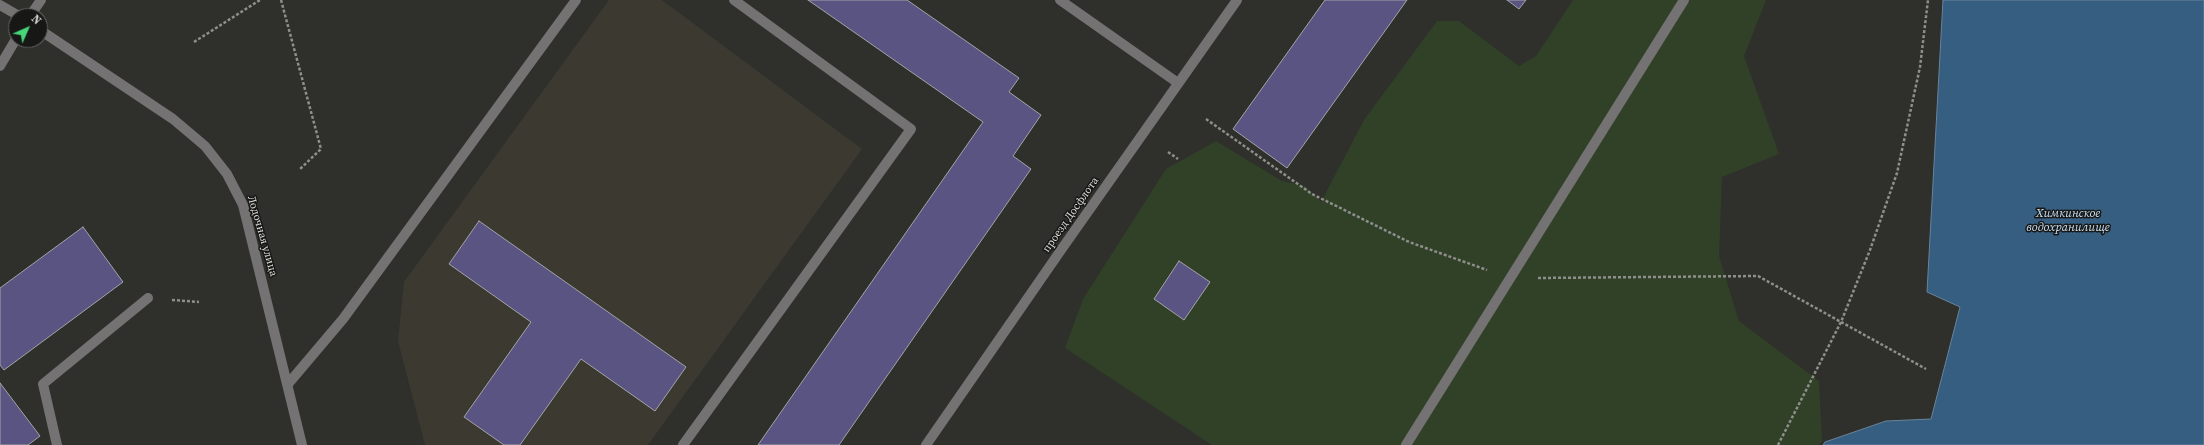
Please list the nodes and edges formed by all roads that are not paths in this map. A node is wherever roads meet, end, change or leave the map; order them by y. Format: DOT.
graph roads {
  1 [pos="576,0"];
  2 [pos="734,0"];
  3 [pos="1060,0"];
  4 [pos="1237,0"];
  5 [pos="1684,0"];
  6 [pos="48,35"];
  7 [pos="11,48"];
  8 [pos="0,66"];
  9 [pos="1178,83"];
  10 [pos="148,298"];
  11 [pos="288,384"];
  12 [pos="57,445"];
  13 [pos="302,445"];
  14 [pos="683,445"];
  15 [pos="926,445"];
  16 [pos="1406,445"];
  1 -- 11 [label="street"];
  2 -- 14 [label="street"];
  3 -- 9 [label="street"];
  4 -- 9 [label="street, проезд Досфлота"];
  5 -- 16 [label="street"];
  6 -- 11 [label="street, Лодочная улица"];
  7 -- 8 [label="street"];
  9 -- 15 [label="street, проезд Досфлота"];
  10 -- 12 [label="street"];
  11 -- 13 [label="street, Лодочная улица"];
}
